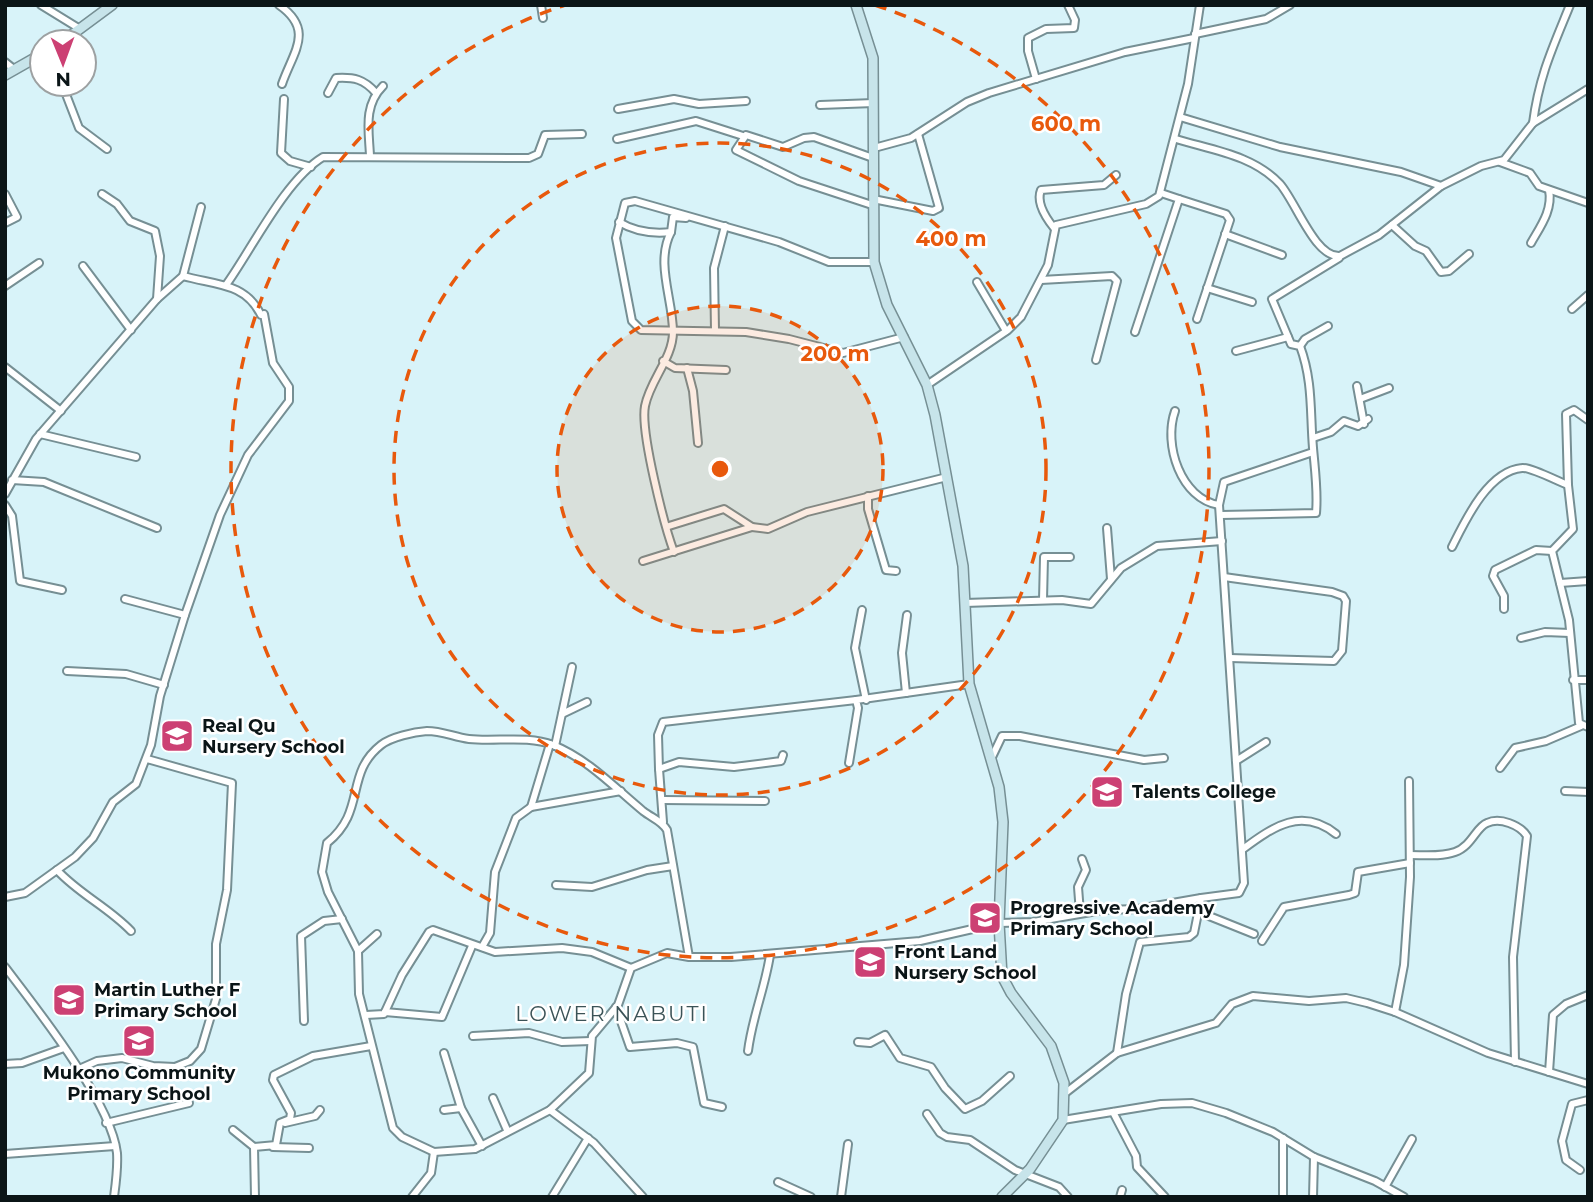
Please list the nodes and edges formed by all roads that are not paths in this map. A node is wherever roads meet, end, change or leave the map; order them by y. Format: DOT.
graph roads {
  1 [pos="41,5"];
  2 [pos="112,5"];
  3 [pos="279,5"];
  4 [pos="541,5"];
  5 [pos="856,5"];
  6 [pos="1068,5"];
  7 [pos="1200,5"];
  8 [pos="1290,5"];
  9 [pos="1570,5"];
  10 [pos="543,18"];
  11 [pos="78,28"];
  12 [pos="81,28"];
  13 [pos="1195,36"];
  14 [pos="5,62"];
  15 [pos="28,62"];
  16 [pos="15,70"];
  17 [pos="5,75"];
  18 [pos="1036,79"];
  19 [pos="282,84"];
  20 [pos="383,86"];
  21 [pos="1588,89"];
  22 [pos="328,93"];
  23 [pos="376,93"];
  24 [pos="67,98"];
  25 [pos="284,99"];
  26 [pos="746,101"];
  27 [pos="874,103"];
  28 [pos="820,105"];
  29 [pos="618,109"];
  30 [pos="1180,117"];
  31 [pos="1533,123"];
  32 [pos="918,134"];
  33 [pos="582,135"];
  34 [pos="743,136"];
  35 [pos="617,139"];
  36 [pos="1176,139"];
  37 [pos="107,149"];
  38 [pos="873,153"];
  39 [pos="370,156"];
  40 [pos="1500,162"];
  41 [pos="311,167"];
  42 [pos="1116,175"];
  43 [pos="1441,186"];
  44 [pos="1549,190"];
  45 [pos="1161,193"];
  46 [pos="5,194"];
  47 [pos="102,194"];
  48 [pos="1178,199"];
  49 [pos="873,202"];
  50 [pos="1588,203"];
  51 [pos="201,207"];
  52 [pos="698,219"];
  53 [pos="619,222"];
  54 [pos="5,223"];
  55 [pos="1392,225"];
  56 [pos="725,226"];
  57 [pos="1054,228"];
  58 [pos="671,232"];
  59 [pos="1225,234"];
  60 [pos="1531,243"];
  61 [pos="1469,254"];
  62 [pos="1282,255"];
  63 [pos="1340,256"];
  64 [pos="874,262"];
  65 [pos="39,263"];
  66 [pos="83,266"];
  67 [pos="183,276"];
  68 [pos="1041,280"];
  69 [pos="977,282"];
  70 [pos="226,285"];
  71 [pos="5,286"];
  72 [pos="1207,288"];
  73 [pos="1588,295"];
  74 [pos="157,299"];
  75 [pos="1252,302"];
  76 [pos="1572,309"];
  77 [pos="1197,318"];
  78 [pos="1328,326"];
  79 [pos="131,330"];
  80 [pos="673,331"];
  81 [pos="715,331"];
  82 [pos="1006,331"];
  83 [pos="1135,332"];
  84 [pos="904,337"];
  85 [pos="1288,337"];
  86 [pos="1300,346"];
  87 [pos="1236,351"];
  88 [pos="1096,360"];
  89 [pos="663,361"];
  90 [pos="5,367"];
  91 [pos="687,368"];
  92 [pos="726,370"];
  93 [pos="927,385"];
  94 [pos="1357,386"];
  95 [pos="1389,388"];
  96 [pos="1360,399"];
  97 [pos="61,411"];
  98 [pos="1175,411"];
  99 [pos="1588,420"];
  100 [pos="40,434"];
  101 [pos="1313,438"];
  102 [pos="698,443"];
  103 [pos="1313,452"];
  104 [pos="136,457"];
  105 [pos="947,477"];
  106 [pos="12,480"];
  107 [pos="1568,485"];
  108 [pos="5,494"];
  109 [pos="868,496"];
  110 [pos="5,505"];
  111 [pos="1220,505"];
  112 [pos="1222,515"];
  113 [pos="669,526"];
  114 [pos="752,527"];
  115 [pos="157,528"];
  116 [pos="1107,528"];
  117 [pos="1222,541"];
  118 [pos="1452,547"];
  119 [pos="1552,551"];
  120 [pos="674,552"];
  121 [pos="1070,557"];
  122 [pos="643,561"];
  123 [pos="896,571"];
  124 [pos="1224,577"];
  125 [pos="1111,579"];
  126 [pos="1588,582"];
  127 [pos="1560,583"];
  128 [pos="62,590"];
  129 [pos="125,599"];
  130 [pos="1044,600"];
  131 [pos="965,603"];
  132 [pos="1504,609"];
  133 [pos="862,610"];
  134 [pos="185,615"];
  135 [pos="907,615"];
  136 [pos="1570,633"];
  137 [pos="1521,638"];
  138 [pos="1230,658"];
  139 [pos="572,667"];
  140 [pos="67,671"];
  141 [pos="1573,680"];
  142 [pos="1588,680"];
  143 [pos="969,684"];
  144 [pos="164,685"];
  145 [pos="905,693"];
  146 [pos="866,699"];
  147 [pos="856,700"];
  148 [pos="587,702"];
  149 [pos="562,714"];
  150 [pos="1585,726"];
  151 [pos="1266,742"];
  152 [pos="553,745"];
  153 [pos="783,755"];
  154 [pos="992,757"];
  155 [pos="147,758"];
  156 [pos="1164,758"];
  157 [pos="1236,761"];
  158 [pos="849,763"];
  159 [pos="1500,768"];
  160 [pos="659,769"];
  161 [pos="1409,781"];
  162 [pos="621,791"];
  163 [pos="1565,791"];
  164 [pos="1588,792"];
  165 [pos="663,800"];
  166 [pos="765,801"];
  167 [pos="531,807"];
  168 [pos="663,822"];
  169 [pos="1336,834"];
  170 [pos="1243,849"];
  171 [pos="1410,855"];
  172 [pos="1082,859"];
  173 [pos="1410,863"];
  174 [pos="673,866"];
  175 [pos="57,870"];
  176 [pos="556,885"];
  177 [pos="5,897"];
  178 [pos="1201,898"];
  179 [pos="1199,912"];
  180 [pos="1080,913"];
  181 [pos="342,919"];
  182 [pos="999,923"];
  183 [pos="131,931"];
  184 [pos="377,934"];
  185 [pos="1254,934"];
  186 [pos="1262,941"];
  187 [pos="472,946"];
  188 [pos="482,947"];
  189 [pos="358,951"];
  190 [pos="769,955"];
  191 [pos="689,957"];
  192 [pos="5,967"];
  193 [pos="631,968"];
  194 [pos="1588,995"];
  195 [pos="616,1007"];
  196 [pos="385,1012"];
  197 [pos="1395,1012"];
  198 [pos="366,1015"];
  199 [pos="304,1020"];
  200 [pos="473,1036"];
  201 [pos="591,1041"];
  202 [pos="859,1042"];
  203 [pos="371,1046"];
  204 [pos="64,1048"];
  205 [pos="748,1051"];
  206 [pos="444,1053"];
  207 [pos="1117,1053"];
  208 [pos="1515,1062"];
  209 [pos="5,1064"];
  210 [pos="79,1069"];
  211 [pos="1549,1072"];
  212 [pos="1010,1076"];
  213 [pos="1588,1084"];
  214 [pos="1065,1094"];
  215 [pos="493,1098"];
  216 [pos="1588,1100"];
  217 [pos="189,1103"];
  218 [pos="722,1107"];
  219 [pos="461,1108"];
  220 [pos="320,1110"];
  221 [pos="444,1110"];
  222 [pos="550,1110"];
  223 [pos="1113,1112"];
  224 [pos="927,1114"];
  225 [pos="1063,1120"];
  226 [pos="106,1123"];
  227 [pos="280,1123"];
  228 [pos="233,1130"];
  229 [pos="507,1130"];
  230 [pos="588,1138"];
  231 [pos="1283,1138"];
  232 [pos="1412,1139"];
  233 [pos="848,1144"];
  234 [pos="115,1146"];
  235 [pos="482,1146"];
  236 [pos="254,1147"];
  237 [pos="273,1147"];
  238 [pos="309,1148"];
  239 [pos="434,1152"];
  240 [pos="5,1154"];
  241 [pos="1314,1157"];
  242 [pos="1580,1170"];
  243 [pos="1025,1174"];
  244 [pos="778,1182"];
  245 [pos="1385,1187"];
  246 [pos="114,1197"];
  247 [pos="255,1197"];
  248 [pos="412,1197"];
  249 [pos="552,1197"];
  250 [pos="643,1197"];
  251 [pos="811,1197"];
  252 [pos="841,1197"];
  253 [pos="1002,1197"];
  254 [pos="1068,1197"];
  255 [pos="1165,1197"];
  256 [pos="1283,1197"];
  257 [pos="1313,1197"];
  258 [pos="1404,1197"];
  1 -- 11 [label="street"];
  2 -- 12 [label="street"];
  3 -- 19 [label="street"];
  4 -- 10 [label="street"];
  5 -- 27 [label="street"];
  6 -- 18 [label="street"];
  7 -- 13 [label="street"];
  8 -- 13 [label="street"];
  9 -- 31 [label="street"];
  13 -- 18 [label="street"];
  13 -- 30 [label="street"];
  14 -- 16 [label="street"];
  15 -- 16 [label="street"];
  16 -- 17 [label="street"];
  18 -- 32 [label="street"];
  20 -- 23 [label="street"];
  21 -- 31 [label="street"];
  22 -- 23 [label="street"];
  23 -- 39 [label="street"];
  24 -- 37 [label="street"];
  25 -- 41 [label="street"];
  26 -- 29 [label="street"];
  27 -- 28 [label="street"];
  27 -- 38 [label="street"];
  30 -- 36 [label="street"];
  30 -- 43 [label="street"];
  31 -- 40 [label="street"];
  32 -- 38 [label="street"];
  32 -- 49 [label="street"];
  33 -- 39 [label="street"];
  34 -- 35 [label="street"];
  34 -- 38 [label="street"];
  34 -- 49 [label="street"];
  36 -- 45 [label="street"];
  36 -- 63 [label="street"];
  38 -- 49 [label="street"];
  39 -- 41 [label="street"];
  40 -- 43 [label="street"];
  40 -- 44 [label="street"];
  41 -- 70 [label="street"];
  42 -- 57 [label="street"];
  43 -- 55 [label="street"];
  44 -- 50 [label="street"];
  44 -- 60 [label="street"];
  45 -- 48 [label="street"];
  45 -- 57 [label="street"];
  46 -- 54 [label="street"];
  47 -- 74 [label="street"];
  48 -- 59 [label="street"];
  48 -- 83 [label="street"];
  49 -- 64 [label="street"];
  51 -- 67 [label="street"];
  52 -- 53 [label="street"];
  52 -- 56 [label="street"];
  52 -- 58 [label="street"];
  53 -- 58 [label="street"];
  53 -- 80 [label="street"];
  55 -- 61 [label="street"];
  55 -- 63 [label="street"];
  56 -- 64 [label="street"];
  56 -- 81 [label="street"];
  57 -- 68 [label="street"];
  58 -- 80 [label="street"];
  59 -- 62 [label="street"];
  59 -- 72 [label="street"];
  63 -- 85 [label="street"];
  64 -- 84 [label="street"];
  65 -- 71 [label="street"];
  66 -- 79 [label="street"];
  67 -- 70 [label="street"];
  67 -- 74 [label="street"];
  68 -- 82 [label="street"];
  68 -- 88 [label="street"];
  69 -- 82 [label="street"];
  70 -- 134 [label="street"];
  72 -- 75 [label="street"];
  72 -- 77 [label="street"];
  73 -- 76 [label="street"];
  74 -- 79 [label="street"];
  78 -- 86 [label="street"];
  79 -- 97 [label="street"];
  80 -- 81 [label="street"];
  80 -- 89 [label="street"];
  81 -- 84 [label="street"];
  82 -- 93 [label="street"];
  84 -- 93 [label="street"];
  85 -- 86 [label="street"];
  85 -- 87 [label="street"];
  86 -- 101 [label="street"];
  89 -- 91 [label="street"];
  89 -- 113 [label="street"];
  90 -- 97 [label="street"];
  91 -- 92 [label="street"];
  91 -- 102 [label="street"];
  93 -- 105 [label="street"];
  94 -- 96 [label="street"];
  95 -- 96 [label="street"];
  96 -- 101 [label="street"];
  97 -- 100 [label="street"];
  98 -- 111 [label="street"];
  99 -- 107 [label="street"];
  100 -- 104 [label="street"];
  100 -- 106 [label="street"];
  101 -- 103 [label="street"];
  103 -- 111 [label="street"];
  103 -- 112 [label="street"];
  105 -- 109 [label="street"];
  105 -- 131 [label="street"];
  106 -- 108 [label="street"];
  106 -- 115 [label="street"];
  107 -- 118 [label="street"];
  107 -- 119 [label="street"];
  109 -- 114 [label="street"];
  109 -- 123 [label="street"];
  110 -- 128 [label="street"];
  111 -- 112 [label="street"];
  112 -- 117 [label="street"];
  113 -- 114 [label="street"];
  113 -- 120 [label="street"];
  114 -- 120 [label="street"];
  116 -- 125 [label="street"];
  117 -- 124 [label="street"];
  117 -- 125 [label="street"];
  119 -- 127 [label="street"];
  119 -- 132 [label="street"];
  120 -- 122 [label="street"];
  121 -- 130 [label="street"];
  124 -- 138 [label="street"];
  124 -- 138 [label="street"];
  125 -- 130 [label="street"];
  126 -- 127 [label="street"];
  127 -- 136 [label="street"];
  129 -- 134 [label="street"];
  130 -- 131 [label="street"];
  131 -- 143 [label="street"];
  133 -- 146 [label="street"];
  134 -- 144 [label="street"];
  135 -- 145 [label="street"];
  136 -- 137 [label="street"];
  136 -- 141 [label="street"];
  138 -- 157 [label="street"];
  139 -- 149 [label="street"];
  140 -- 144 [label="street"];
  141 -- 142 [label="street"];
  141 -- 150 [label="street"];
  143 -- 145 [label="street"];
  143 -- 154 [label="street"];
  144 -- 155 [label="street"];
  145 -- 146 [label="street"];
  146 -- 147 [label="street"];
  147 -- 158 [label="street"];
  147 -- 160 [label="street"];
  148 -- 149 [label="street"];
  149 -- 152 [label="street"];
  150 -- 159 [label="street"];
  151 -- 157 [label="street"];
  152 -- 162 [label="street"];
  152 -- 167 [label="street"];
  152 -- 181 [label="street"];
  153 -- 160 [label="street"];
  154 -- 156 [label="street"];
  154 -- 182 [label="street"];
  155 -- 175 [label="street"];
  155 -- 210 [label="street"];
  157 -- 170 [label="street"];
  160 -- 165 [label="street"];
  161 -- 171 [label="street"];
  162 -- 167 [label="street"];
  162 -- 168 [label="street"];
  163 -- 164 [label="street"];
  165 -- 166 [label="street"];
  165 -- 168 [label="street"];
  167 -- 188 [label="street"];
  168 -- 174 [label="street"];
  169 -- 170 [label="street"];
  170 -- 178 [label="street"];
  171 -- 173 [label="street"];
  171 -- 208 [label="street"];
  172 -- 180 [label="street"];
  173 -- 186 [label="street"];
  173 -- 197 [label="street"];
  174 -- 176 [label="street"];
  174 -- 191 [label="street"];
  175 -- 177 [label="street"];
  175 -- 183 [label="street"];
  178 -- 179 [label="street"];
  178 -- 180 [label="street"];
  179 -- 185 [label="street"];
  179 -- 207 [label="street"];
  180 -- 182 [label="street"];
  181 -- 189 [label="street"];
  181 -- 199 [label="street"];
  182 -- 190 [label="street"];
  182 -- 214 [label="street"];
  184 -- 189 [label="street"];
  187 -- 188 [label="street"];
  187 -- 196 [label="street"];
  187 -- 196 [label="street"];
  188 -- 193 [label="street"];
  189 -- 198 [label="street"];
  190 -- 191 [label="street"];
  190 -- 205 [label="street"];
  191 -- 193 [label="street"];
  192 -- 204 [label="street"];
  193 -- 195 [label="street"];
  194 -- 211 [label="street"];
  195 -- 201 [label="street"];
  195 -- 218 [label="street"];
  196 -- 198 [label="street"];
  197 -- 207 [label="street"];
  197 -- 208 [label="street"];
  198 -- 203 [label="street"];
  200 -- 201 [label="street"];
  201 -- 222 [label="street"];
  202 -- 212 [label="street"];
  203 -- 227 [label="street"];
  203 -- 239 [label="street"];
  204 -- 209 [label="street"];
  204 -- 210 [label="street"];
  206 -- 219 [label="street"];
  207 -- 214 [label="street"];
  208 -- 211 [label="street"];
  210 -- 226 [label="street"];
  211 -- 213 [label="street"];
  214 -- 225 [label="street"];
  215 -- 229 [label="street"];
  216 -- 242 [label="street"];
  217 -- 226 [label="street"];
  219 -- 221 [label="street"];
  219 -- 235 [label="street"];
  220 -- 227 [label="street"];
  222 -- 229 [label="street"];
  222 -- 230 [label="street"];
  223 -- 225 [label="street"];
  223 -- 231 [label="street"];
  223 -- 255 [label="street"];
  224 -- 243 [label="street"];
  225 -- 243 [label="street"];
  226 -- 234 [label="street"];
  227 -- 237 [label="street"];
  228 -- 236 [label="street"];
  229 -- 235 [label="street"];
  230 -- 249 [label="street"];
  230 -- 250 [label="street"];
  231 -- 241 [label="street"];
  231 -- 256 [label="street"];
  232 -- 245 [label="street"];
  233 -- 252 [label="street"];
  234 -- 240 [label="street"];
  234 -- 246 [label="street"];
  235 -- 239 [label="street"];
  236 -- 237 [label="street"];
  236 -- 247 [label="street"];
  237 -- 238 [label="street"];
  239 -- 248 [label="street"];
  241 -- 245 [label="street"];
  241 -- 257 [label="street"];
  243 -- 253 [label="street"];
  243 -- 254 [label="street"];
  244 -- 251 [label="street"];
  245 -- 258 [label="street"];
}
